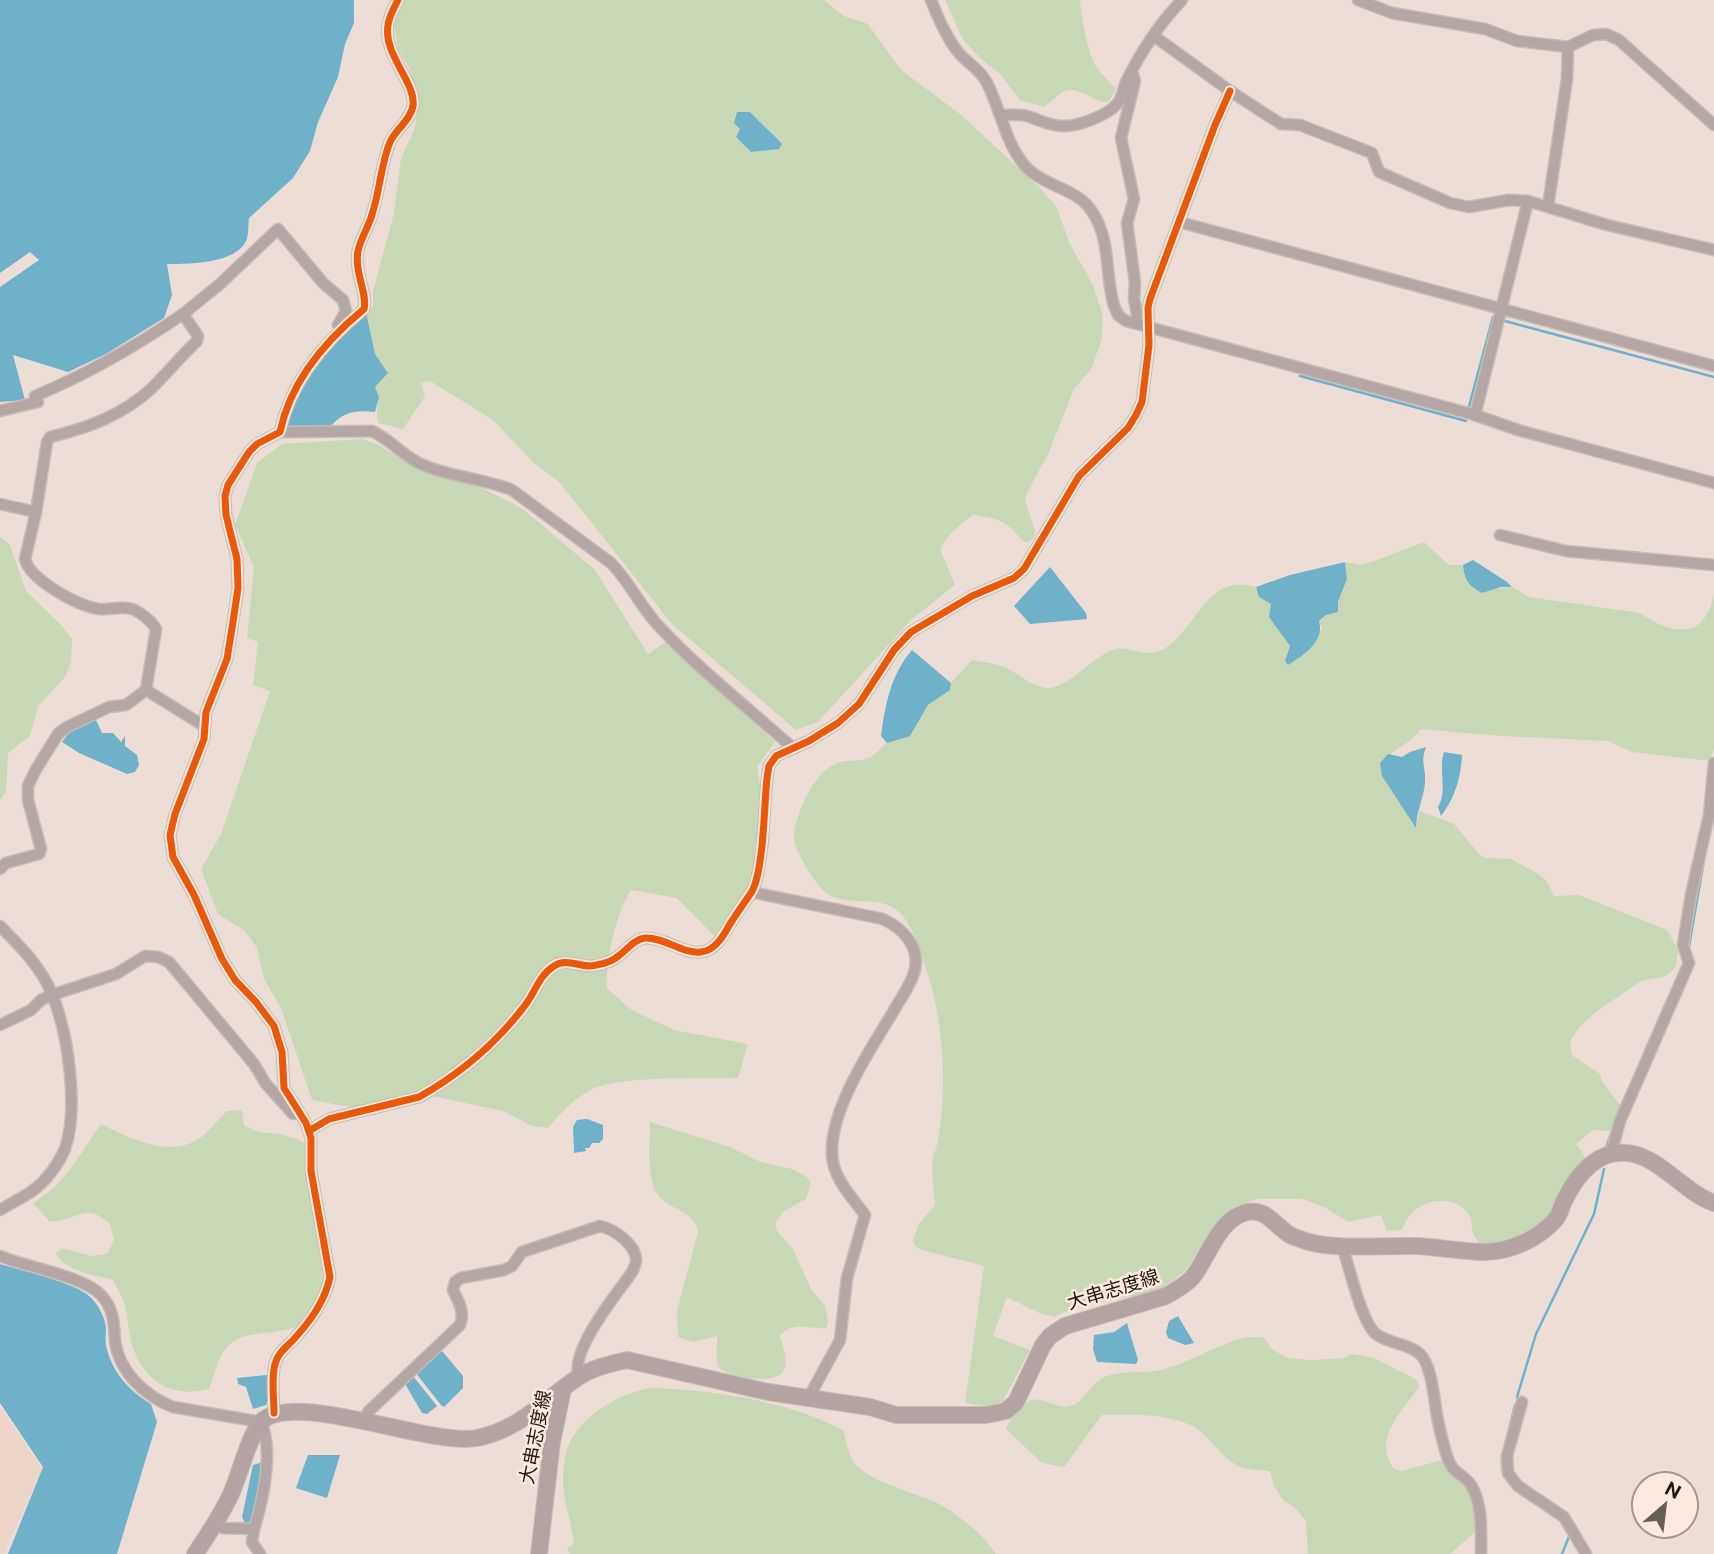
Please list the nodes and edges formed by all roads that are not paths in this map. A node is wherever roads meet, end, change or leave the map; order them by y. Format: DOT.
graph roads {
  1 [pos="398,0"];
  2 [pos="931,0"];
  3 [pos="1182,0"];
  4 [pos="1358,0"];
  5 [pos="1154,36"];
  6 [pos="1568,47"];
  7 [pos="1132,72"];
  8 [pos="1230,91"];
  9 [pos="1000,115"];
  10 [pos="1714,125"];
  11 [pos="1528,201"];
  12 [pos="1548,206"];
  13 [pos="1179,222"];
  14 [pos="1714,250"];
  15 [pos="1503,310"];
  16 [pos="183,314"];
  17 [pos="1136,323"];
  18 [pos="1149,327"];
  19 [pos="340,329"];
  20 [pos="1714,366"];
  21 [pos="0,411"];
  22 [pos="1475,415"];
  23 [pos="280,432"];
  24 [pos="1714,483"];
  25 [pos="0,504"];
  26 [pos="36,512"];
  27 [pos="1500,535"];
  28 [pos="1714,565"];
  29 [pos="146,690"];
  30 [pos="204,726"];
  31 [pos="793,748"];
  32 [pos="1714,763"];
  33 [pos="0,869"];
  34 [pos="751,892"];
  35 [pos="0,926"];
  36 [pos="52,995"];
  37 [pos="0,1025"];
  38 [pos="308,1127"];
  39 [pos="1611,1154"];
  40 [pos="1714,1203"];
  41 [pos="0,1210"];
  42 [pos="1342,1245"];
  43 [pos="0,1256"];
  44 [pos="579,1377"];
  45 [pos="563,1389"];
  46 [pos="809,1397"];
  47 [pos="1521,1402"];
  48 [pos="268,1418"];
  49 [pos="364,1421"];
  50 [pos="214,1524"];
  51 [pos="254,1529"];
  52 [pos="195,1554"];
  53 [pos="260,1554"];
  54 [pos="539,1554"];
  55 [pos="1481,1554"];
  56 [pos="1586,1554"];
  1 -- 19 [label="street"];
  2 -- 9 [label="street"];
  3 -- 5 [label="street"];
  4 -- 6 [label="street"];
  5 -- 7 [label="street"];
  5 -- 8 [label="street"];
  6 -- 10 [label="street"];
  6 -- 12 [label="street"];
  7 -- 9 [label="street"];
  7 -- 17 [label="street"];
  8 -- 11 [label="street"];
  8 -- 13 [label="street"];
  9 -- 17 [label="street"];
  11 -- 12 [label="street"];
  11 -- 15 [label="street"];
  12 -- 14 [label="street"];
  13 -- 15 [label="street"];
  13 -- 18 [label="street"];
  15 -- 20 [label="street"];
  15 -- 22 [label="street"];
  16 -- 19 [label="street"];
  16 -- 21 [label="street"];
  16 -- 26 [label="street"];
  17 -- 18 [label="street"];
  18 -- 22 [label="street"];
  18 -- 31 [label="street"];
  19 -- 23 [label="street"];
  22 -- 24 [label="street"];
  23 -- 30 [label="street"];
  23 -- 31 [label="street"];
  25 -- 26 [label="street"];
  26 -- 29 [label="street"];
  27 -- 28 [label="street"];
  29 -- 30 [label="street"];
  29 -- 33 [label="street"];
  30 -- 38 [label="street"];
  31 -- 34 [label="street"];
  32 -- 39 [label="street"];
  34 -- 38 [label="street"];
  34 -- 46 [label="street"];
  35 -- 36 [label="street"];
  36 -- 37 [label="street"];
  36 -- 38 [label="street"];
  36 -- 41 [label="street"];
  38 -- 48 [label="street"];
  39 -- 40 [label="main road"];
  39 -- 42 [label="main road, 大串志度線"];
  42 -- 46 [label="main road, 大串志度線"];
  42 -- 55 [label="street"];
  43 -- 48 [label="street"];
  44 -- 45 [label="main road, 大串志度線"];
  44 -- 46 [label="main road, 大串志度線"];
  44 -- 49 [label="street"];
  45 -- 49 [label="main road"];
  45 -- 54 [label="main road, 大串志度線"];
  47 -- 56 [label="street"];
  48 -- 49 [label="main road"];
  48 -- 50 [label="main road"];
  48 -- 51 [label="street"];
  50 -- 51 [label="street"];
  50 -- 52 [label="main road"];
  51 -- 53 [label="street"];
}
